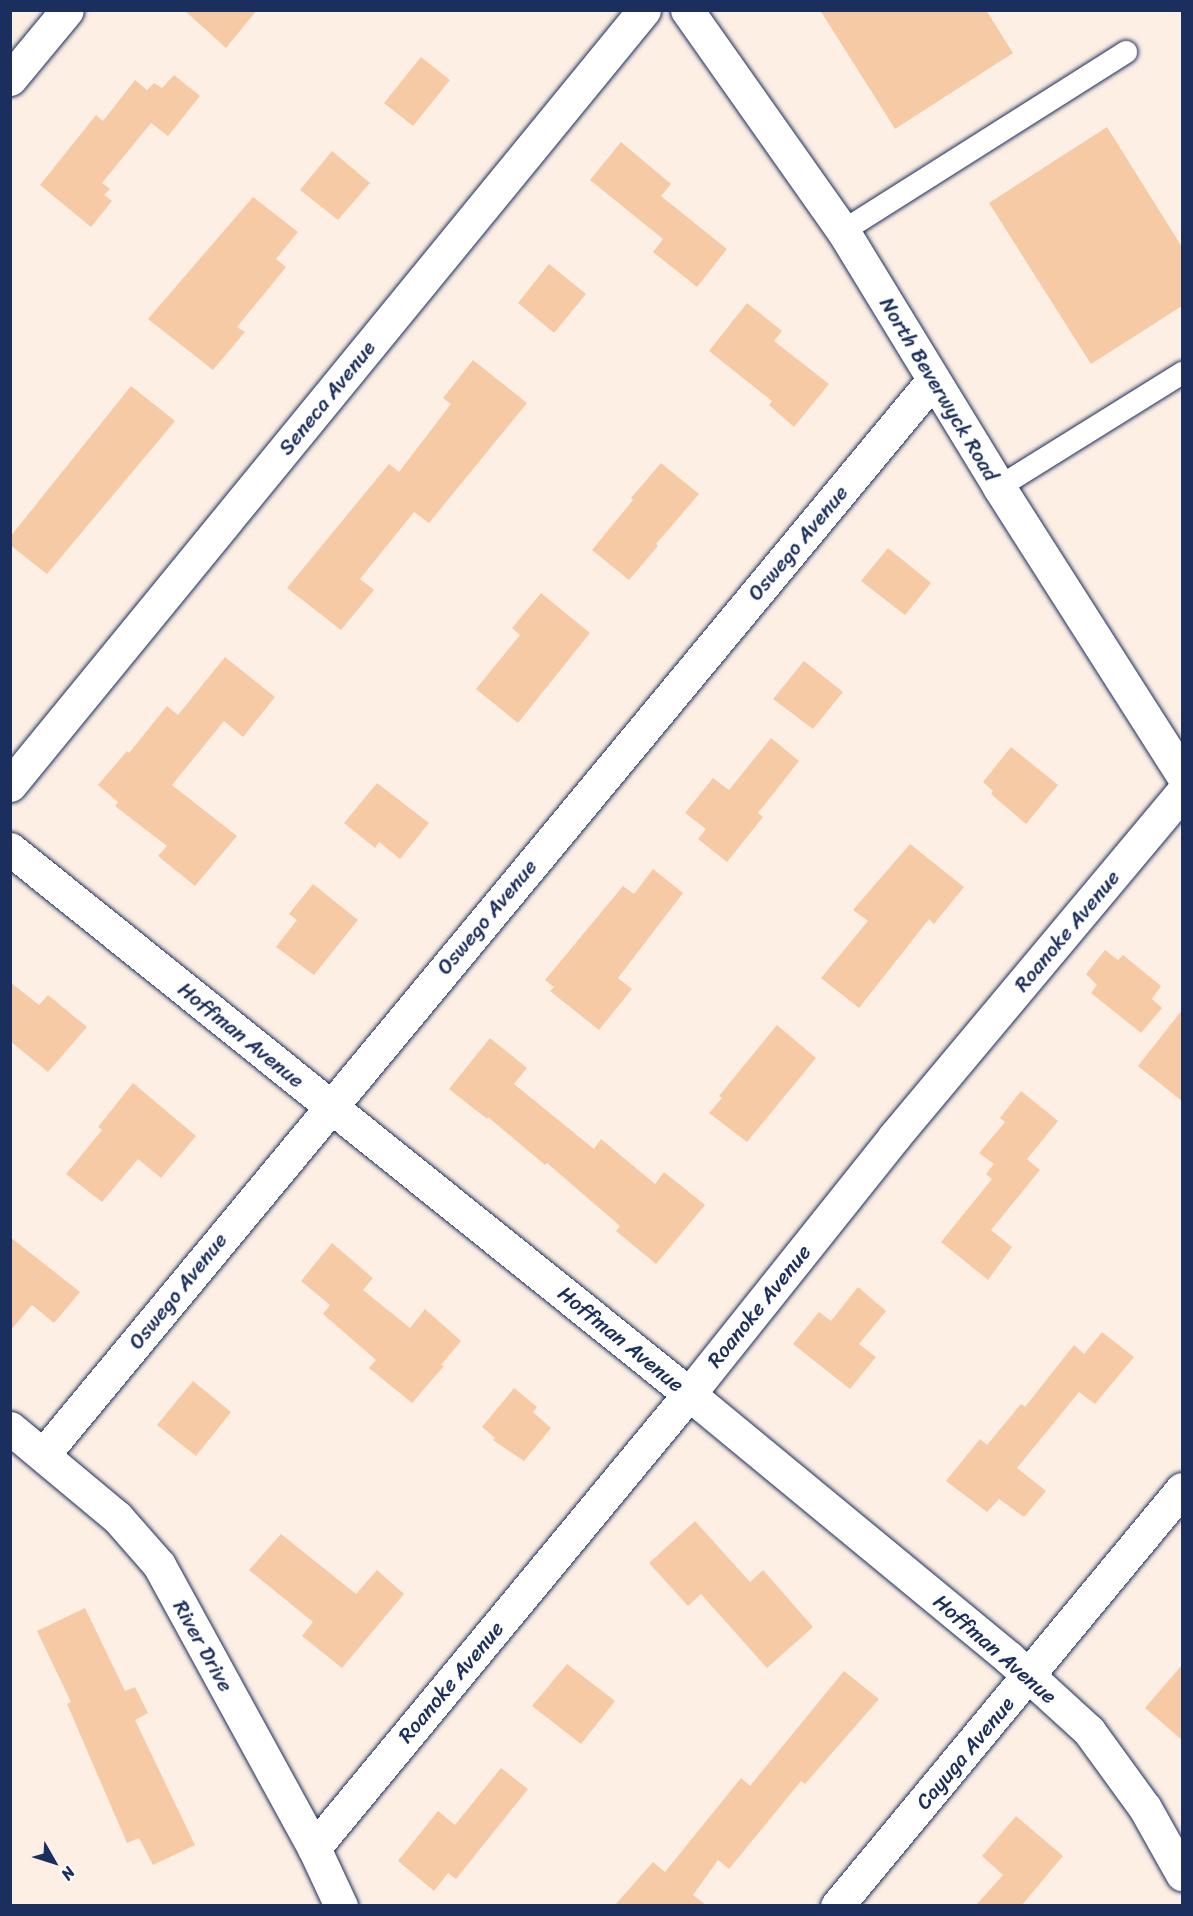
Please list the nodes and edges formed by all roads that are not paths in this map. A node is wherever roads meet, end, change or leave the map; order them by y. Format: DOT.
graph roads {
  1 [pos="67,10"];
  2 [pos="644,10"];
  3 [pos="687,10"];
  4 [pos="1126,52"];
  5 [pos="10,79"];
  6 [pos="843,231"];
  7 [pos="1182,373"];
  8 [pos="933,380"];
  9 [pos="999,487"];
  10 [pos="1182,774"];
  11 [pos="10,785"];
  12 [pos="1182,793"];
  13 [pos="10,849"];
  14 [pos="330,1107"];
  15 [pos="689,1394"];
  16 [pos="10,1428"];
  17 [pos="43,1455"];
  18 [pos="1182,1489"];
  19 [pos="1028,1677"];
  20 [pos="314,1848"];
  21 [pos="1182,1874"];
  22 [pos="341,1905"];
  23 [pos="837,1905"];
  1 -- 5 [label="street"];
  2 -- 11 [label="street, Seneca Avenue"];
  3 -- 6 [label="street, North Beverwyck Road"];
  4 -- 6 [label="lane"];
  6 -- 8 [label="street, North Beverwyck Road"];
  7 -- 9 [label="lane"];
  8 -- 9 [label="street, North Beverwyck Road"];
  8 -- 14 [label="street, Oswego Avenue"];
  9 -- 10 [label="street, North Beverwyck Road"];
  12 -- 15 [label="street, Roanoke Avenue"];
  13 -- 14 [label="street, Hoffman Avenue"];
  14 -- 15 [label="street, Hoffman Avenue"];
  14 -- 17 [label="street, Oswego Avenue"];
  15 -- 19 [label="street, Hoffman Avenue"];
  15 -- 20 [label="street, Roanoke Avenue"];
  16 -- 17 [label="street, River Drive"];
  17 -- 20 [label="street, River Drive"];
  18 -- 19 [label="street, Cayuga Avenue"];
  19 -- 21 [label="street, Hoffman Avenue"];
  19 -- 23 [label="street, Cayuga Avenue"];
  20 -- 22 [label="street, River Drive"];
}
